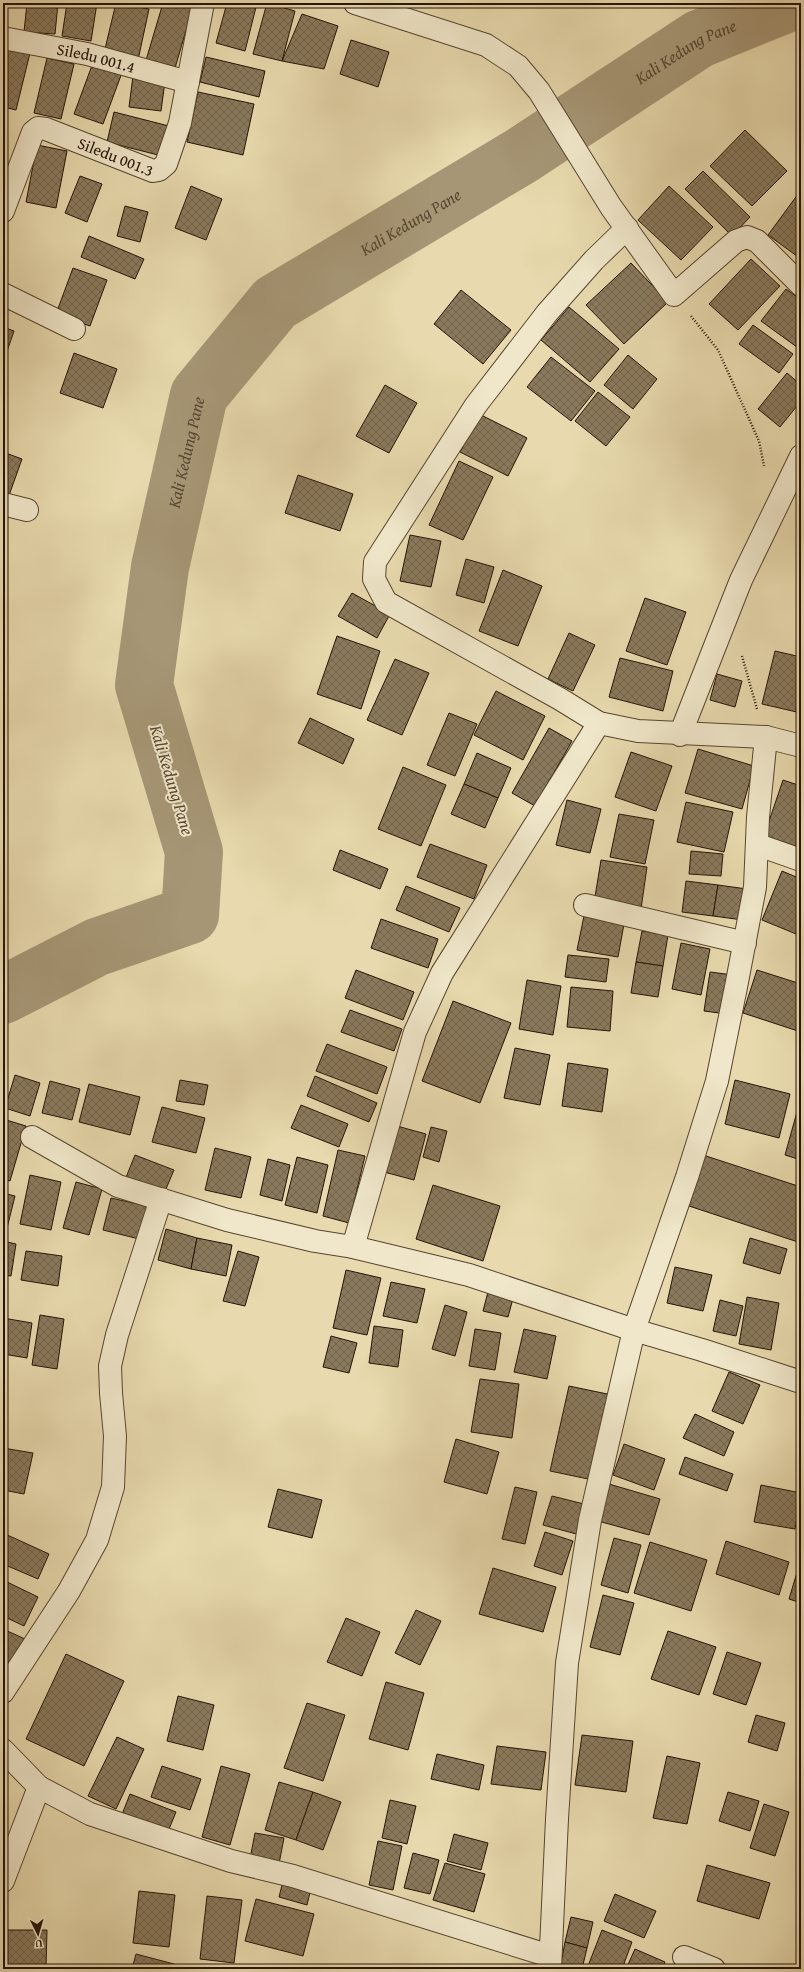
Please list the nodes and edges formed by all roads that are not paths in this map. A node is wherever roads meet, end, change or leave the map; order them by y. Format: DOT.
graph roads {
  1 [pos="203,3"];
  2 [pos="354,3"];
  3 [pos="3,38"];
  4 [pos="188,82"];
  5 [pos="3,211"];
  6 [pos="627,228"];
  7 [pos="801,285"];
  8 [pos="3,294"];
  9 [pos="74,329"];
  10 [pos="801,456"];
  11 [pos="3,504"];
  12 [pos="27,510"];
  13 [pos="599,723"];
  14 [pos="680,735"];
  15 [pos="766,737"];
  16 [pos="801,746"];
  17 [pos="758,845"];
  18 [pos="801,860"];
  19 [pos="585,905"];
  20 [pos="745,943"];
  21 [pos="32,1137"];
  22 [pos="161,1199"];
  23 [pos="353,1247"];
  24 [pos="634,1330"];
  25 [pos="801,1382"];
  26 [pos="3,1692"];
  27 [pos="3,1750"];
  28 [pos="39,1787"];
  29 [pos="3,1880"];
  30 [pos="684,1957"];
  31 [pos="550,1963"];
  32 [pos="714,1969"];
  1 -- 4 [label="street, Siledu 001.3"];
  2 -- 6 [label="street"];
  3 -- 4 [label="street, Siledu 001.4"];
  4 -- 5 [label="street, Siledu 001.3"];
  6 -- 7 [label="street"];
  6 -- 13 [label="street"];
  8 -- 9 [label="street"];
  10 -- 14 [label="street"];
  11 -- 12 [label="street"];
  13 -- 14 [label="street"];
  13 -- 23 [label="street"];
  14 -- 15 [label="street"];
  15 -- 16 [label="street"];
  15 -- 17 [label="street"];
  17 -- 18 [label="street"];
  17 -- 20 [label="street"];
  19 -- 20 [label="street"];
  20 -- 24 [label="street"];
  21 -- 22 [label="street"];
  22 -- 23 [label="street"];
  22 -- 26 [label="street"];
  23 -- 24 [label="street"];
  24 -- 25 [label="street"];
  24 -- 31 [label="street"];
  27 -- 28 [label="street"];
  28 -- 29 [label="street"];
  28 -- 31 [label="street"];
  30 -- 32 [label="street"];
}
